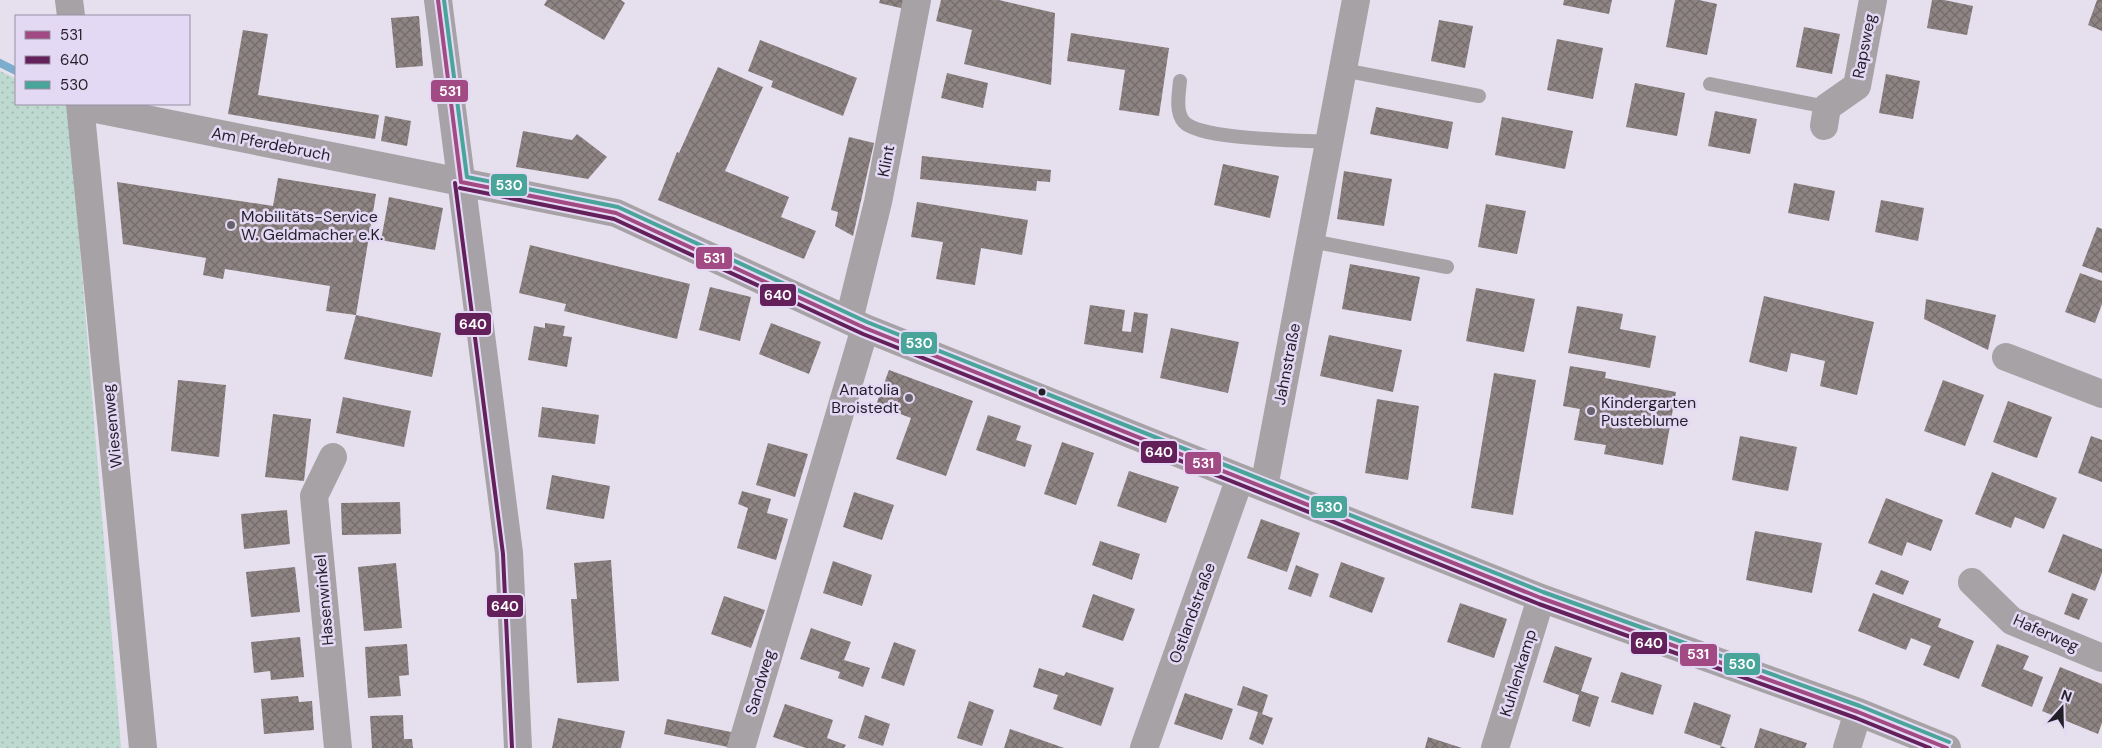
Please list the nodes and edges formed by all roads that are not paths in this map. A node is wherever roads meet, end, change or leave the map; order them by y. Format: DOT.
graph roads {
  1 [pos="69,0"];
  2 [pos="438,0"];
  3 [pos="917,0"];
  4 [pos="1356,0"];
  5 [pos="1873,0"];
  6 [pos="71,15"];
  7 [pos="1343,70"];
  8 [pos="1180,81"];
  9 [pos="1710,84"];
  10 [pos="1479,96"];
  11 [pos="81,105"];
  12 [pos="1826,116"];
  13 [pos="1329,142"];
  14 [pos="461,182"];
  15 [pos="1311,240"];
  16 [pos="1446,267"];
  17 [pos="857,324"];
  18 [pos="2006,357"];
  19 [pos="2102,394"];
  20 [pos="332,457"];
  21 [pos="1252,483"];
  22 [pos="1972,582"];
  23 [pos="1541,598"];
  24 [pos="2102,658"];
  25 [pos="1858,712"];
  26 [pos="143,748"];
  27 [pos="338,748"];
  28 [pos="518,748"];
  29 [pos="741,748"];
  30 [pos="1144,748"];
  31 [pos="1495,748"];
  32 [pos="1847,748"];
  33 [pos="1948,748"];
  1 -- 6 [label="street"];
  2 -- 14 [label="street"];
  3 -- 17 [label="street, Klint"];
  4 -- 7 [label="street, Jahnstraße"];
  5 -- 12 [label="street, Rapsweg"];
  7 -- 10 [label="lane"];
  7 -- 13 [label="street, Jahnstraße"];
  8 -- 13 [label="lane"];
  9 -- 12 [label="lane, Rapsweg"];
  11 -- 14 [label="street, Am Pferdebruch"];
  11 -- 26 [label="street, Wiesenweg"];
  13 -- 15 [label="street, Jahnstraße"];
  14 -- 17 [label="street, Am Pferdebruch"];
  14 -- 28 [label="street"];
  15 -- 16 [label="lane"];
  15 -- 21 [label="street, Jahnstraße"];
  17 -- 21 [label="street, Am Pferdebruch"];
  17 -- 29 [label="street, Sandweg"];
  18 -- 19 [label="street"];
  20 -- 27 [label="street, Hasenwinkel"];
  21 -- 23 [label="street, Am Pferdebruch"];
  21 -- 30 [label="street, Ostlandstraße"];
  22 -- 24 [label="street, Haferweg"];
  23 -- 25 [label="street, Am Pferdebruch"];
  23 -- 31 [label="street, Kuhlenkamp"];
  25 -- 32 [label="street"];
  25 -- 33 [label="street, Am Pferdebruch"];
}
